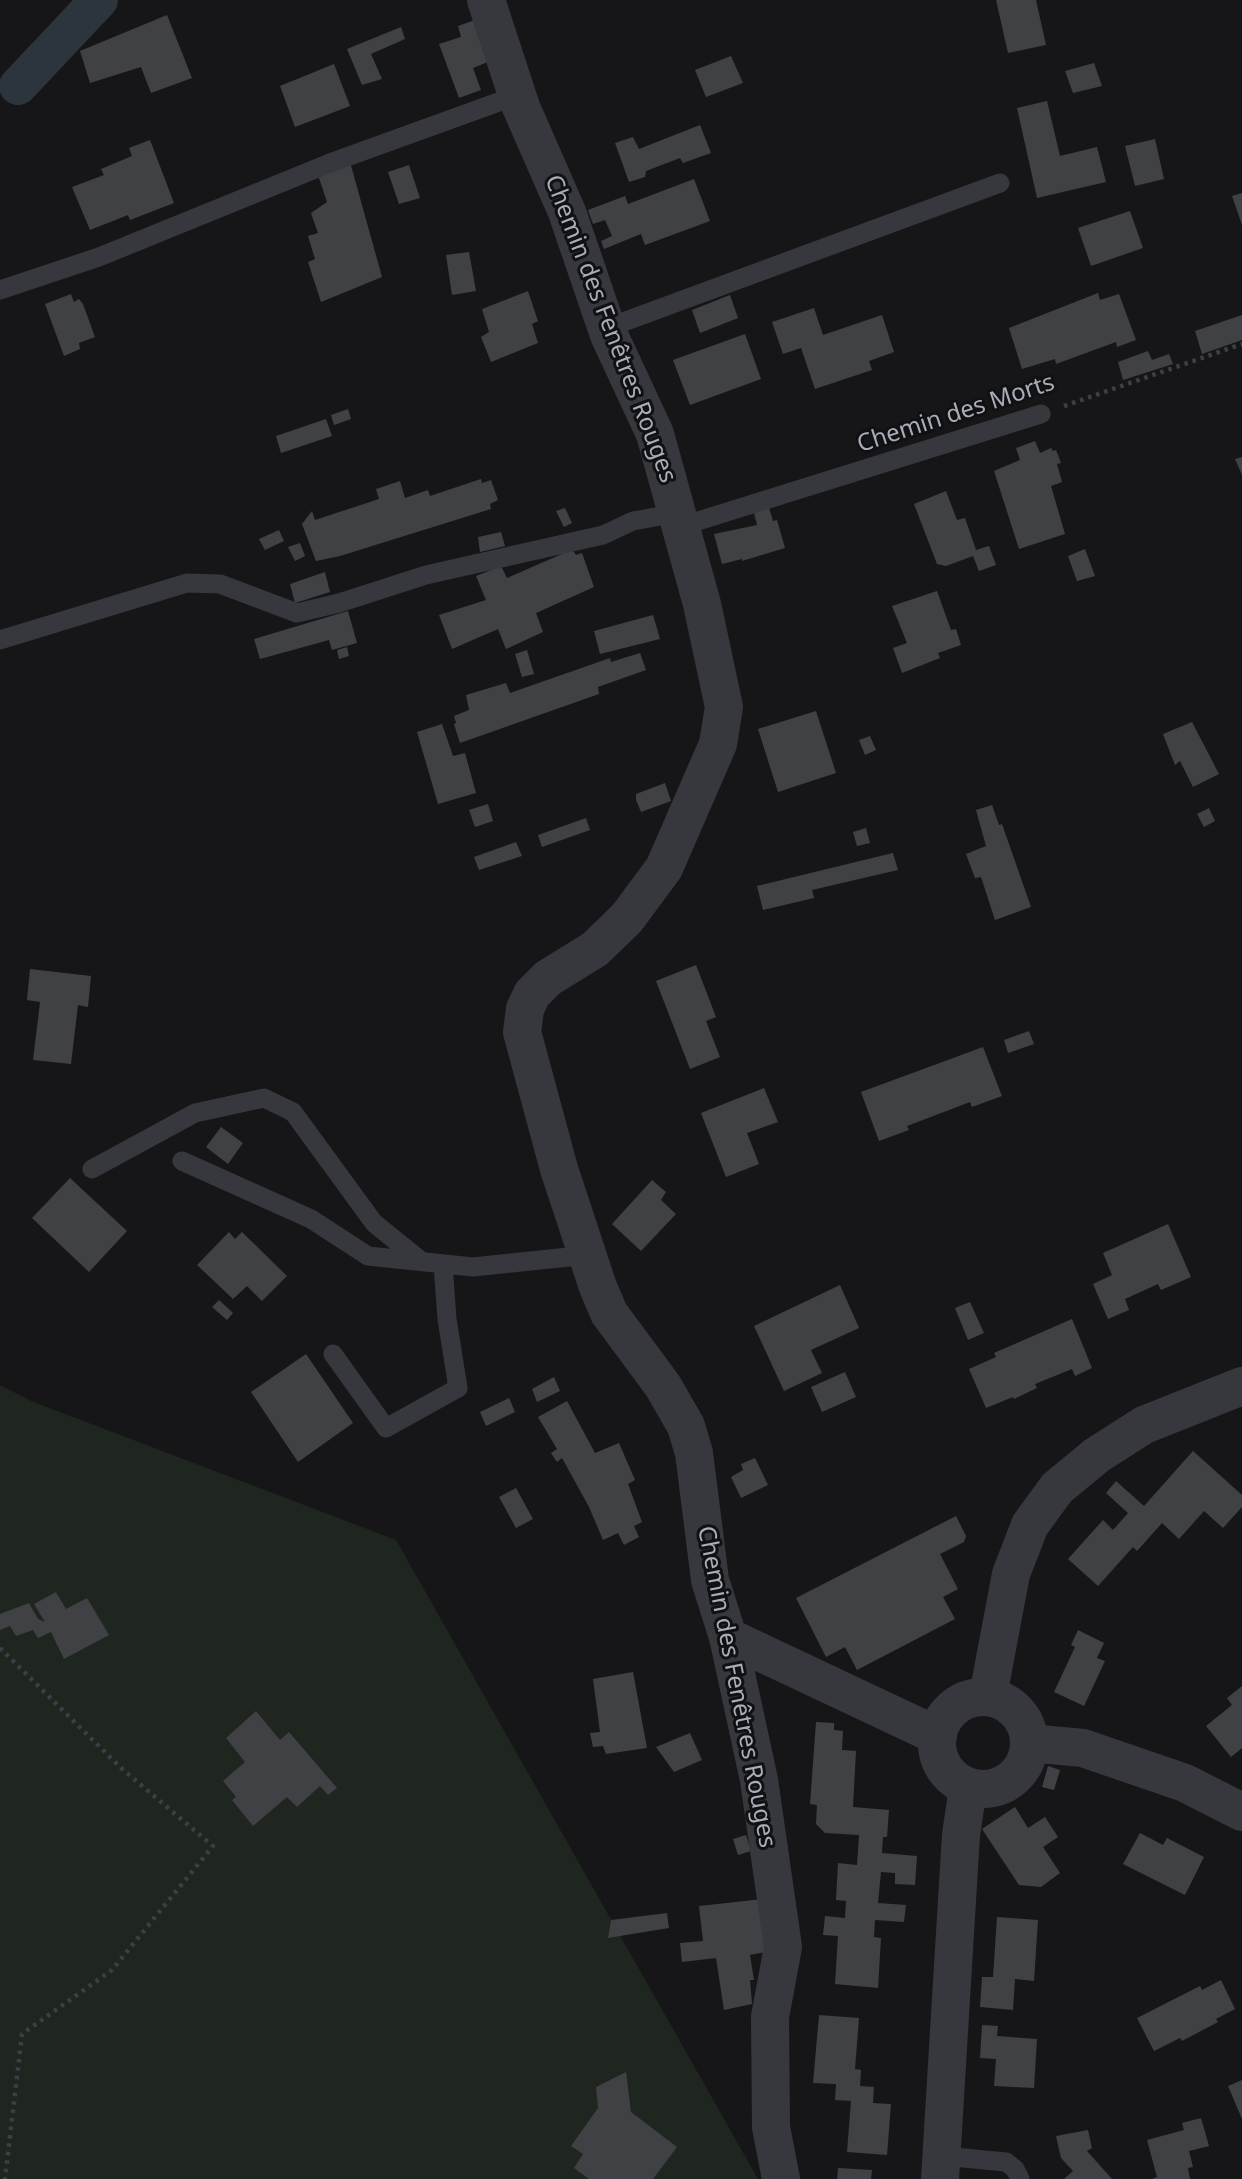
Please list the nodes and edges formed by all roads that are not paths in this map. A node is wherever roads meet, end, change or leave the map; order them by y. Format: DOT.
graph roads {
  1 [pos="486,0"];
  2 [pos="518,95"];
  3 [pos="1000,184"];
  4 [pos="0,290"];
  5 [pos="607,328"];
  6 [pos="1041,414"];
  7 [pos="680,519"];
  8 [pos="0,640"];
  9 [pos="182,1161"];
  10 [pos="92,1170"];
  11 [pos="588,1255"];
  12 [pos="422,1262"];
  13 [pos="443,1264"];
  14 [pos="333,1354"];
  15 [pos="1242,1386"];
  16 [pos="728,1637"];
  17 [pos="988,1696"];
  18 [pos="938,1736"];
  19 [pos="1029,1743"];
  20 [pos="968,1787"];
  21 [pos="1242,1812"];
  22 [pos="941,2168"];
  23 [pos="781,2179"];
  24 [pos="1020,2179"];
  1 -- 2 [label="street, Chemin des Fenêtres Rouges"];
  2 -- 4 [label="lane"];
  2 -- 5 [label="street, Chemin des Fenêtres Rouges"];
  3 -- 5 [label="lane"];
  5 -- 7 [label="street, Chemin des Fenêtres Rouges"];
  6 -- 7 [label="lane, Chemin des Morts"];
  7 -- 8 [label="lane, Chemin des Morts"];
  7 -- 11 [label="street, Chemin des Fenêtres Rouges"];
  9 -- 12 [label="lane"];
  10 -- 12 [label="lane"];
  11 -- 13 [label="lane"];
  11 -- 16 [label="street, Chemin des Fenêtres Rouges"];
  12 -- 13 [label="lane"];
  13 -- 14 [label="lane"];
  15 -- 17 [label="street"];
  16 -- 18 [label="street"];
  16 -- 23 [label="street, Chemin des Fenêtres Rouges"];
  17 -- 18 [label="street"];
  17 -- 19 [label="street"];
  18 -- 20 [label="street"];
  19 -- 20 [label="street"];
  19 -- 21 [label="street"];
  20 -- 22 [label="street"];
  22 -- 24 [label="lane"];
}
